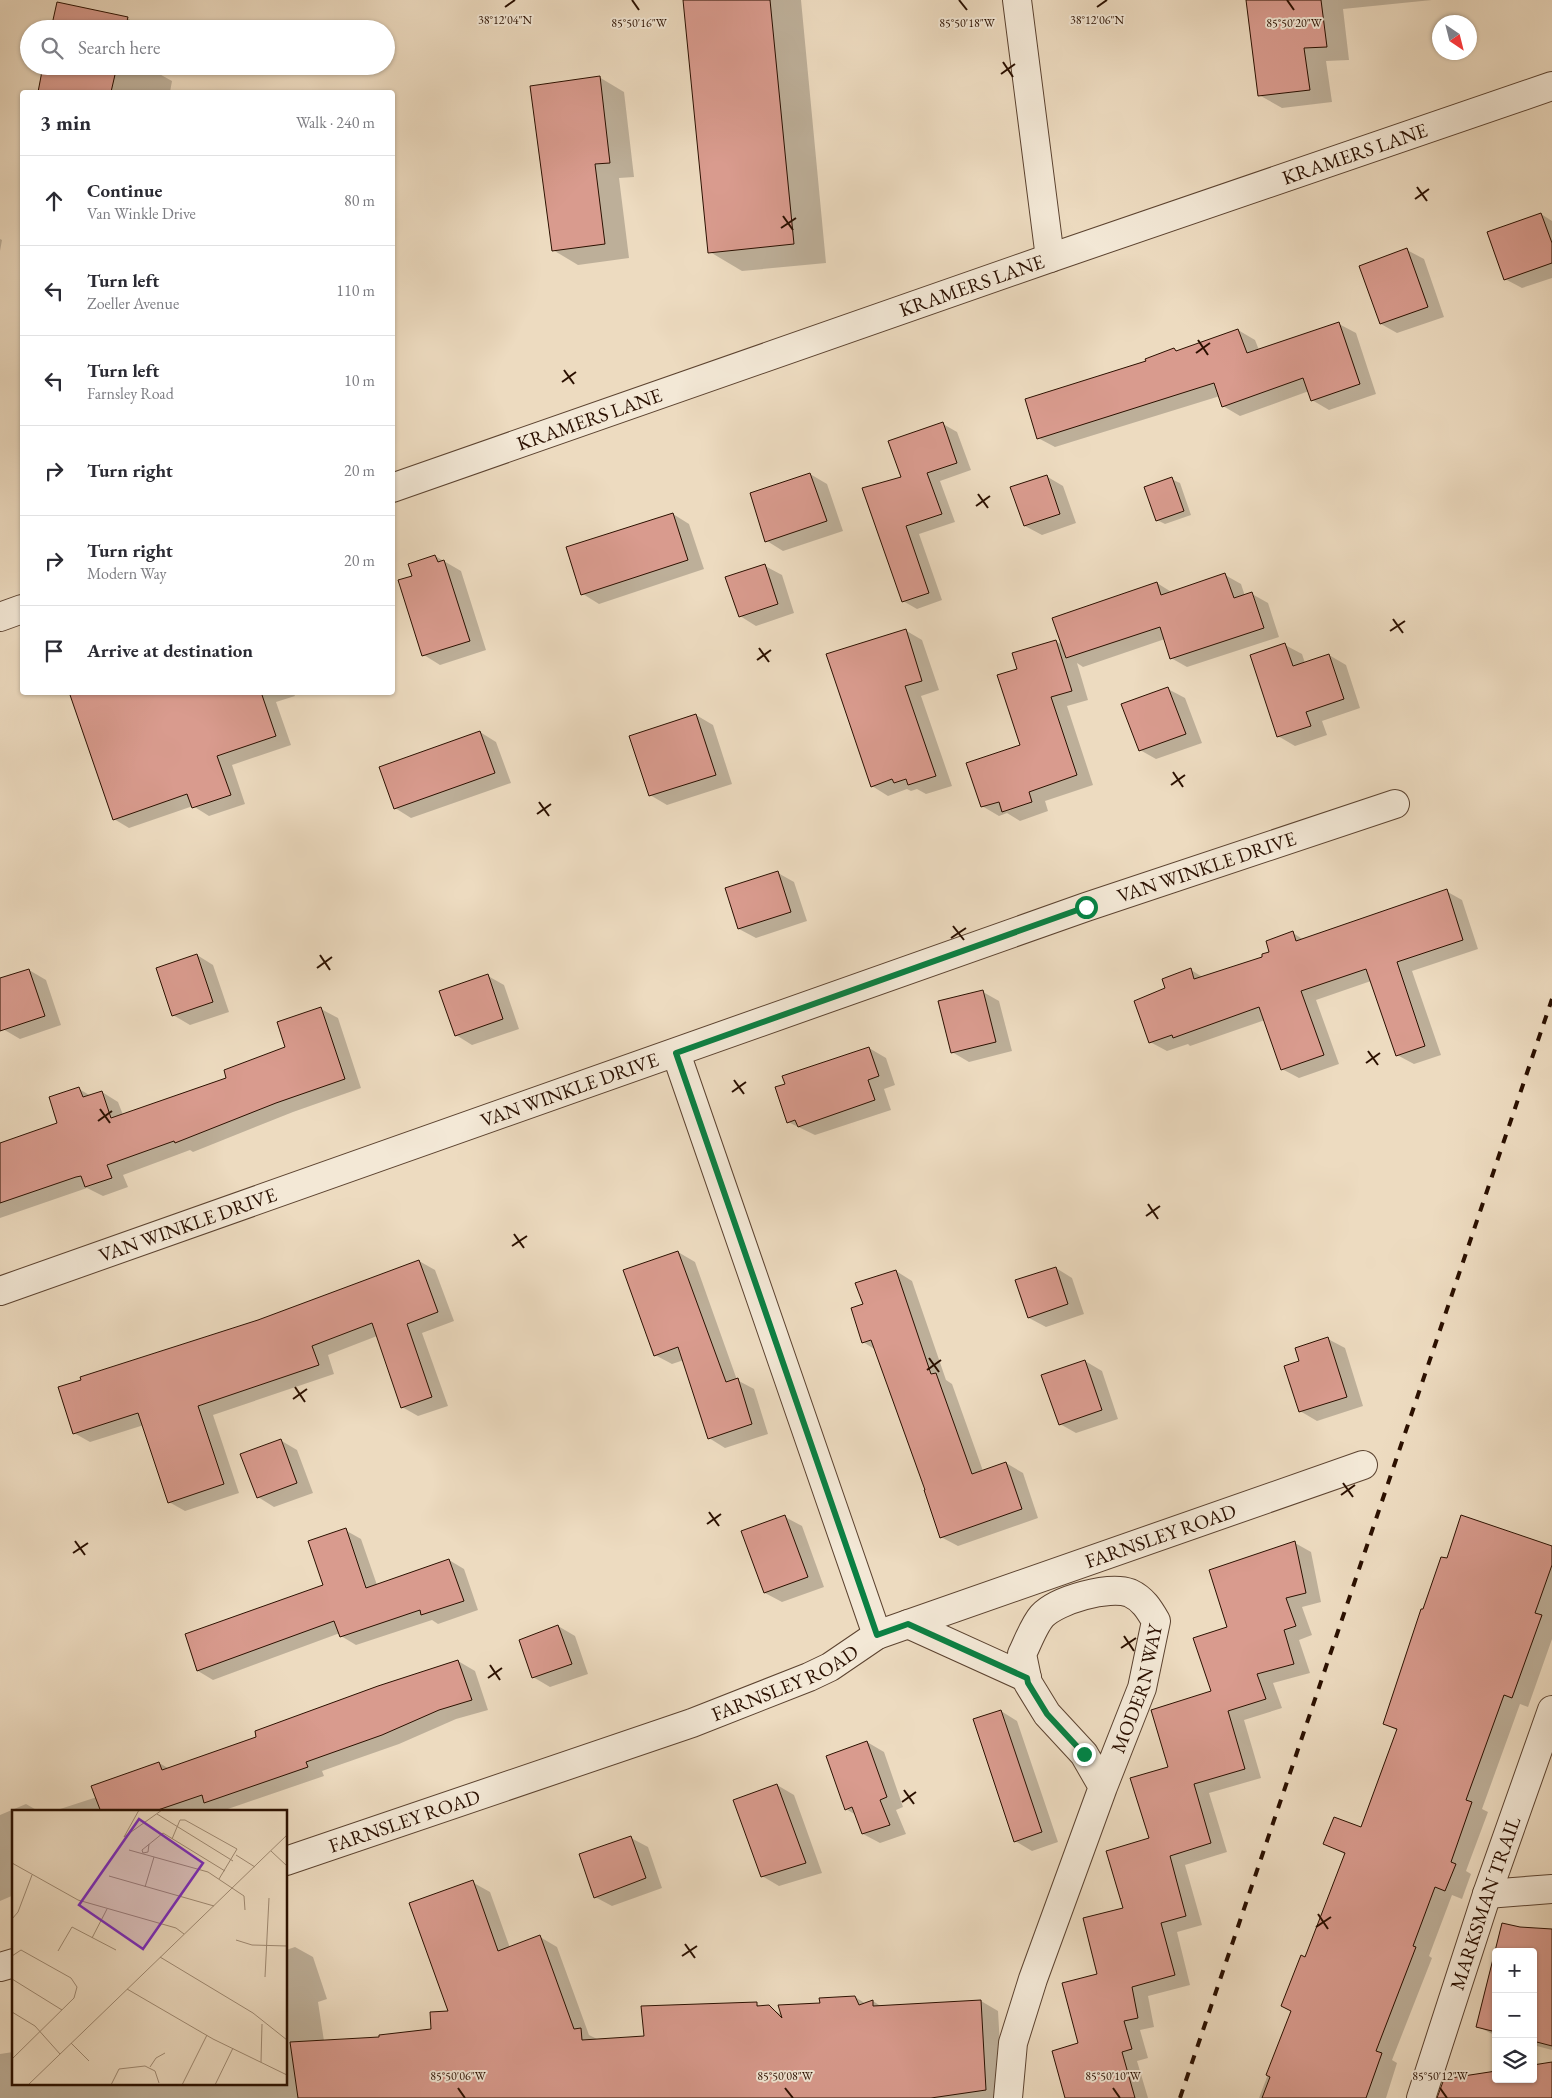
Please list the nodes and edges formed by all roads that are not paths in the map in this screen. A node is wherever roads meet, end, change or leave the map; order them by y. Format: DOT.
graph roads {
  1 [pos="1017,0"];
  2 [pos="1552,86"];
  3 [pos="1050,258"];
  4 [pos="395,487"];
  5 [pos="20,610"];
  6 [pos="0,617"];
  7 [pos="1395,804"];
  8 [pos="676,1053"];
  9 [pos="0,1291"];
  10 [pos="1363,1465"];
  11 [pos="908,1624"];
  12 [pos="877,1635"];
  13 [pos="1027,1678"];
  14 [pos="1552,1710"];
  15 [pos="1103,1788"];
  16 [pos="288,1859"];
  17 [pos="1552,1889"];
  18 [pos="1487,1894"];
  19 [pos="1008,2098"];
  20 [pos="1421,2098"];
  1 -- 3 [label="street"];
  2 -- 3 [label="street, KRAMERS LANE"];
  3 -- 4 [label="street, KRAMERS LANE"];
  5 -- 6 [label="street"];
  7 -- 8 [label="street, VAN WINKLE DRIVE"];
  8 -- 9 [label="street, VAN WINKLE DRIVE"];
  8 -- 12 [label="street"];
  10 -- 11 [label="street, FARNSLEY ROAD"];
  11 -- 12 [label="street, FARNSLEY ROAD"];
  11 -- 13 [label="street"];
  12 -- 16 [label="street, FARNSLEY ROAD"];
  13 -- 15 [label="street, MODERN WAY"];
  13 -- 15 [label="street, MODERN WAY"];
  14 -- 18 [label="street, MARKSMAN TRAIL"];
  15 -- 19 [label="street, MODERN WAY"];
  17 -- 18 [label="street"];
  18 -- 20 [label="street, MARKSMAN TRAIL"];
}
